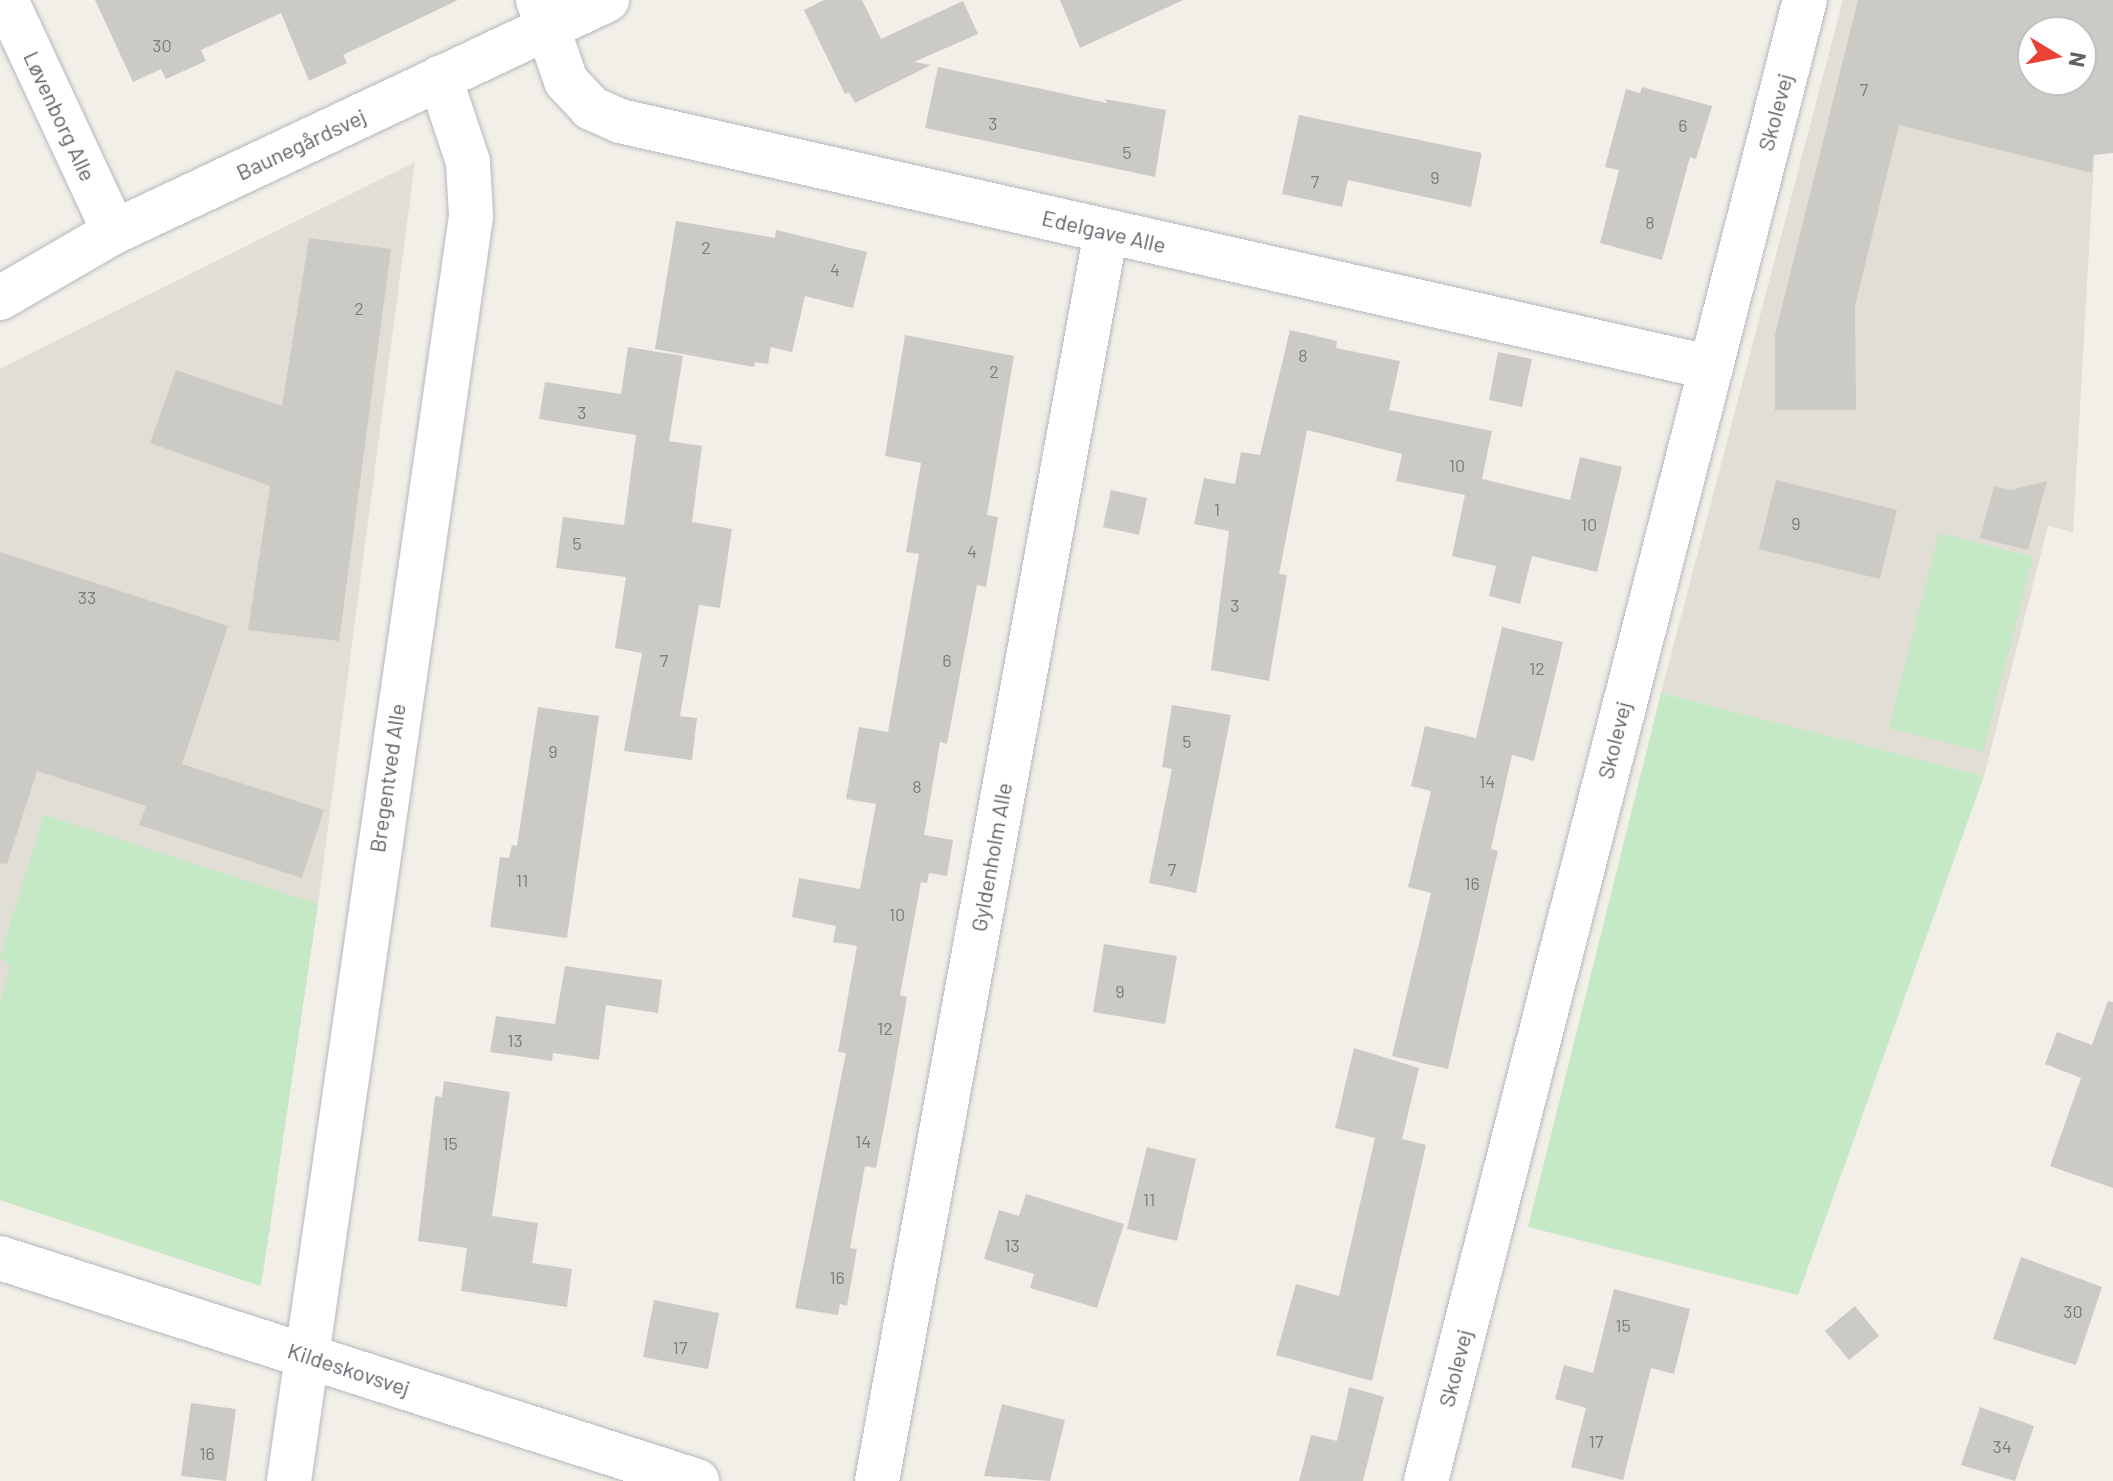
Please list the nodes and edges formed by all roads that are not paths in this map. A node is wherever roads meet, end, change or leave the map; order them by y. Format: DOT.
graph roads {
  1 [pos="6,0"];
  2 [pos="607,0"];
  3 [pos="1805,0"];
  4 [pos="541,15"];
  5 [pos="440,78"];
  6 [pos="114,232"];
  7 [pos="1106,232"];
  8 [pos="0,298"];
  9 [pos="1708,367"];
  10 [pos="0,1258"];
  11 [pos="309,1356"];
  12 [pos="289,1481"];
  13 [pos="697,1481"];
  14 [pos="877,1481"];
  15 [pos="1426,1481"];
  1 -- 6 [label="street, Løvenborg Alle"];
  2 -- 4 [label="street, Baunegårdsvej"];
  3 -- 9 [label="street, Skolevej"];
  4 -- 5 [label="street, Baunegårdsvej"];
  4 -- 7 [label="street, Edelgave Alle"];
  5 -- 6 [label="street, Baunegårdsvej"];
  5 -- 11 [label="street, Bregentved Alle"];
  6 -- 8 [label="street, Baunegårdsvej"];
  7 -- 9 [label="street, Edelgave Alle"];
  7 -- 14 [label="street, Gyldenholm Alle"];
  9 -- 15 [label="street, Skolevej"];
  10 -- 11 [label="street, Kildeskovsvej"];
  11 -- 12 [label="street, Bregentved Alle"];
  11 -- 13 [label="street, Kildeskovsvej"];
}
